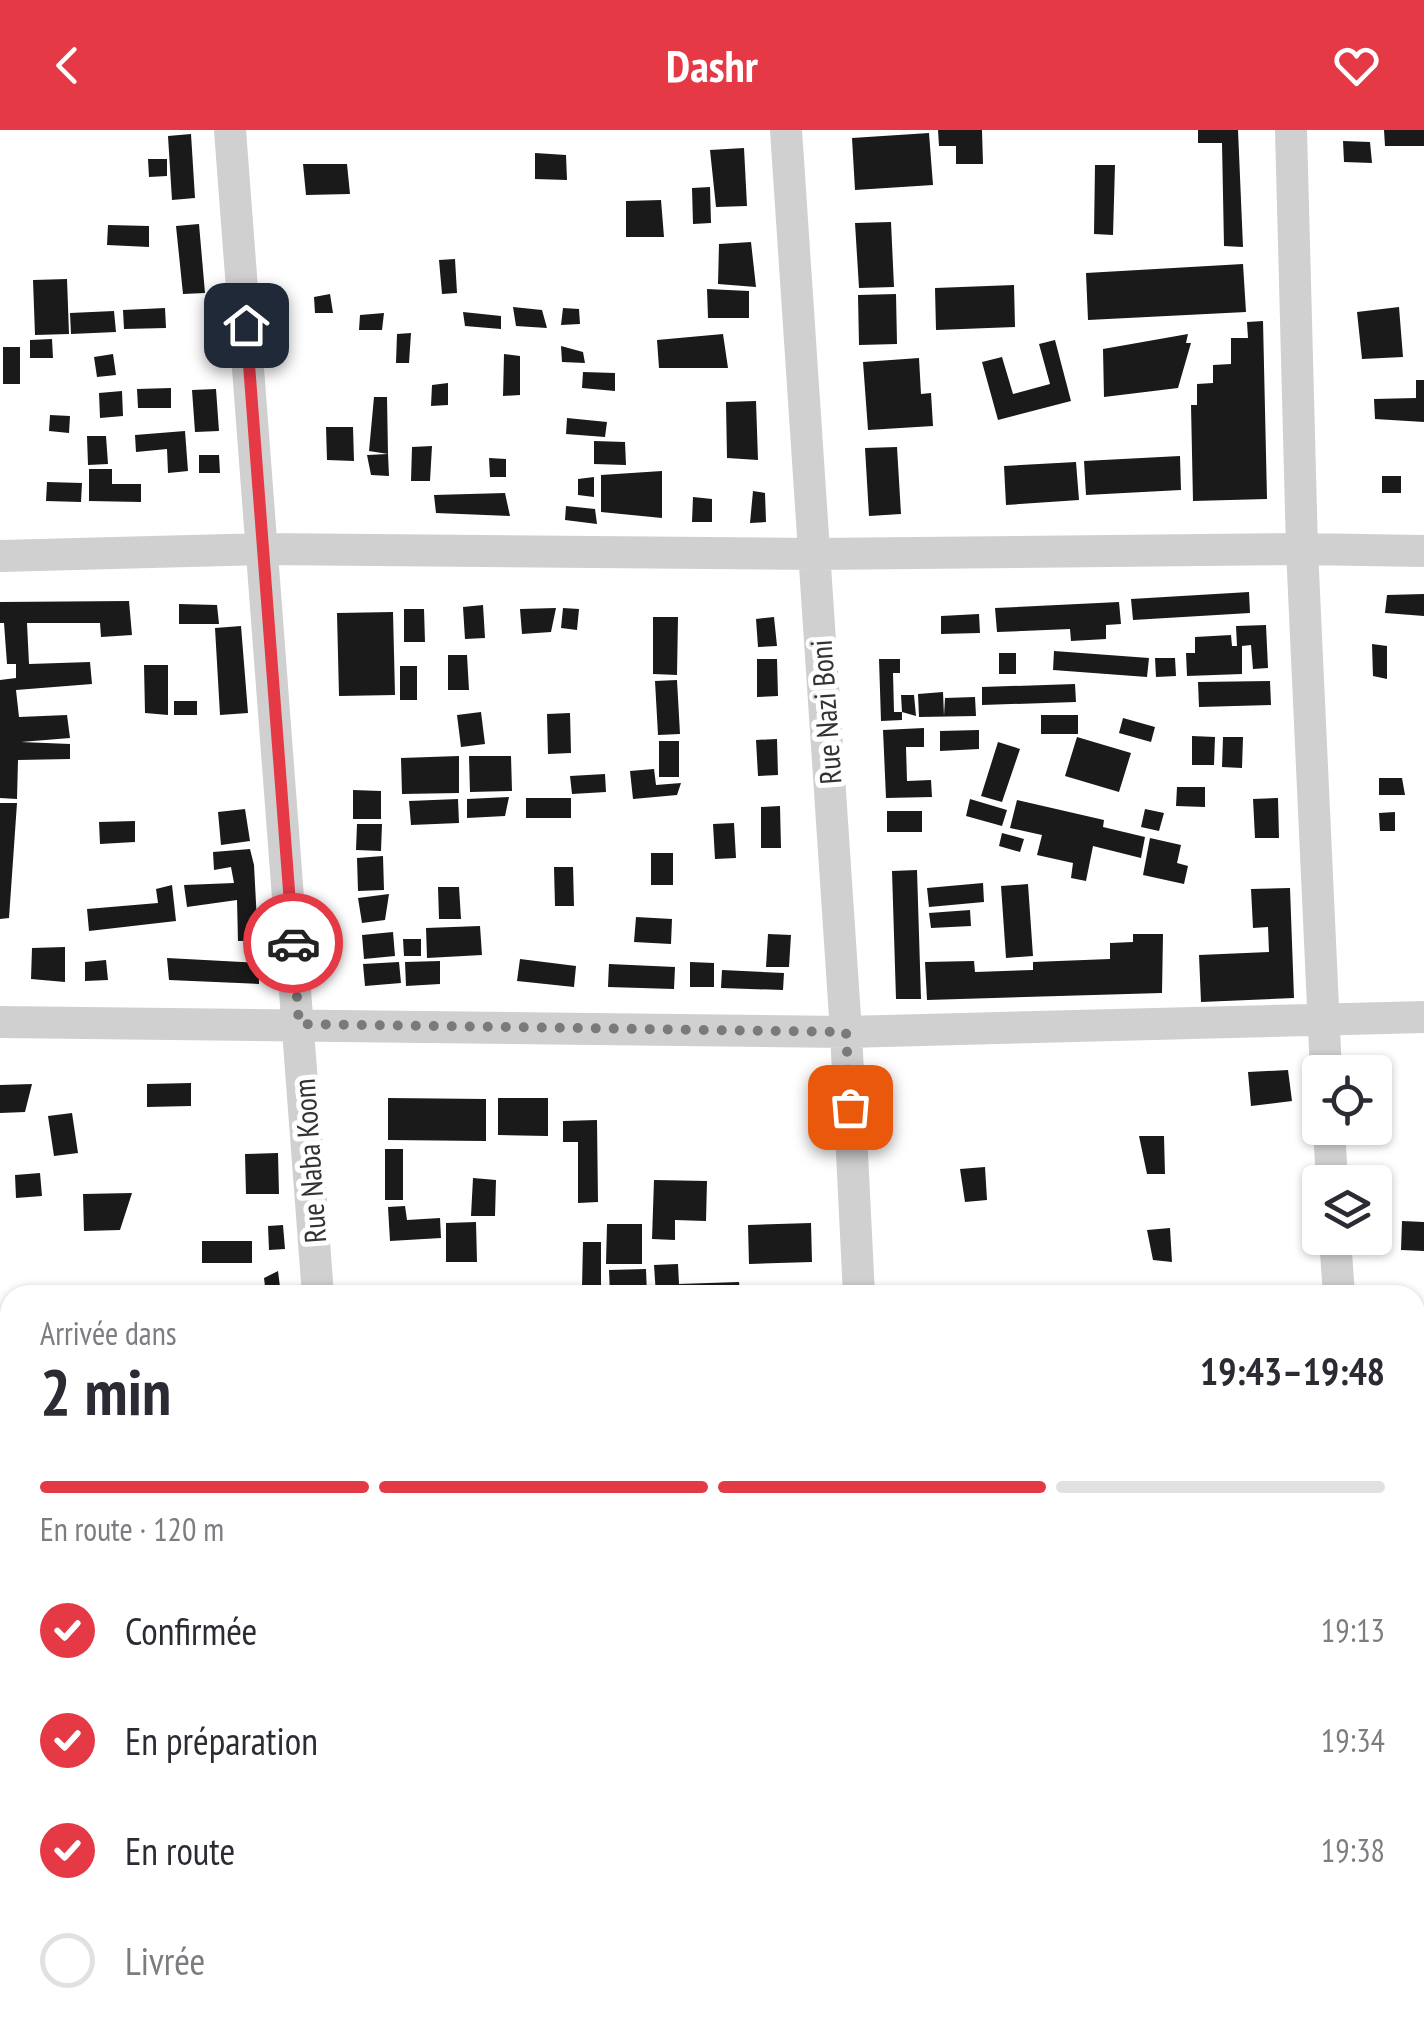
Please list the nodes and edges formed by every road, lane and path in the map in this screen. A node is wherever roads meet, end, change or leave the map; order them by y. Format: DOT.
graph roads {
  1 [pos="230,130"];
  2 [pos="786,130"];
  3 [pos="1290,130"];
  4 [pos="264,550"];
  5 [pos="1302,550"];
  6 [pos="1424,551"];
  7 [pos="814,554"];
  8 [pos="0,556"];
  9 [pos="1424,1017"];
  10 [pos="1322,1019"];
  11 [pos="0,1022"];
  12 [pos="299,1024"];
  13 [pos="846,1032"];
  14 [pos="1325,1055"];
  15 [pos="1336,1255"];
  16 [pos="317,1285"];
  17 [pos="859,1285"];
  18 [pos="1338,1285"];
  1 -- 4 [label="street, Rue Naba Koom"];
  2 -- 7 [label="street, Rue Nazi Boni"];
  3 -- 5 [label="street"];
  4 -- 7 [label="street"];
  4 -- 8 [label="street"];
  4 -- 12 [label="street, Rue Naba Koom"];
  5 -- 6 [label="street"];
  5 -- 7 [label="street"];
  5 -- 10 [label="street"];
  7 -- 13 [label="street, Rue Nazi Boni"];
  9 -- 10 [label="street"];
  10 -- 13 [label="street"];
  10 -- 14 [label="street"];
  11 -- 12 [label="street"];
  12 -- 13 [label="street"];
  12 -- 16 [label="street, Rue Naba Koom"];
  13 -- 17 [label="street, Rue Nazi Boni"];
  15 -- 18 [label="street"];
}
